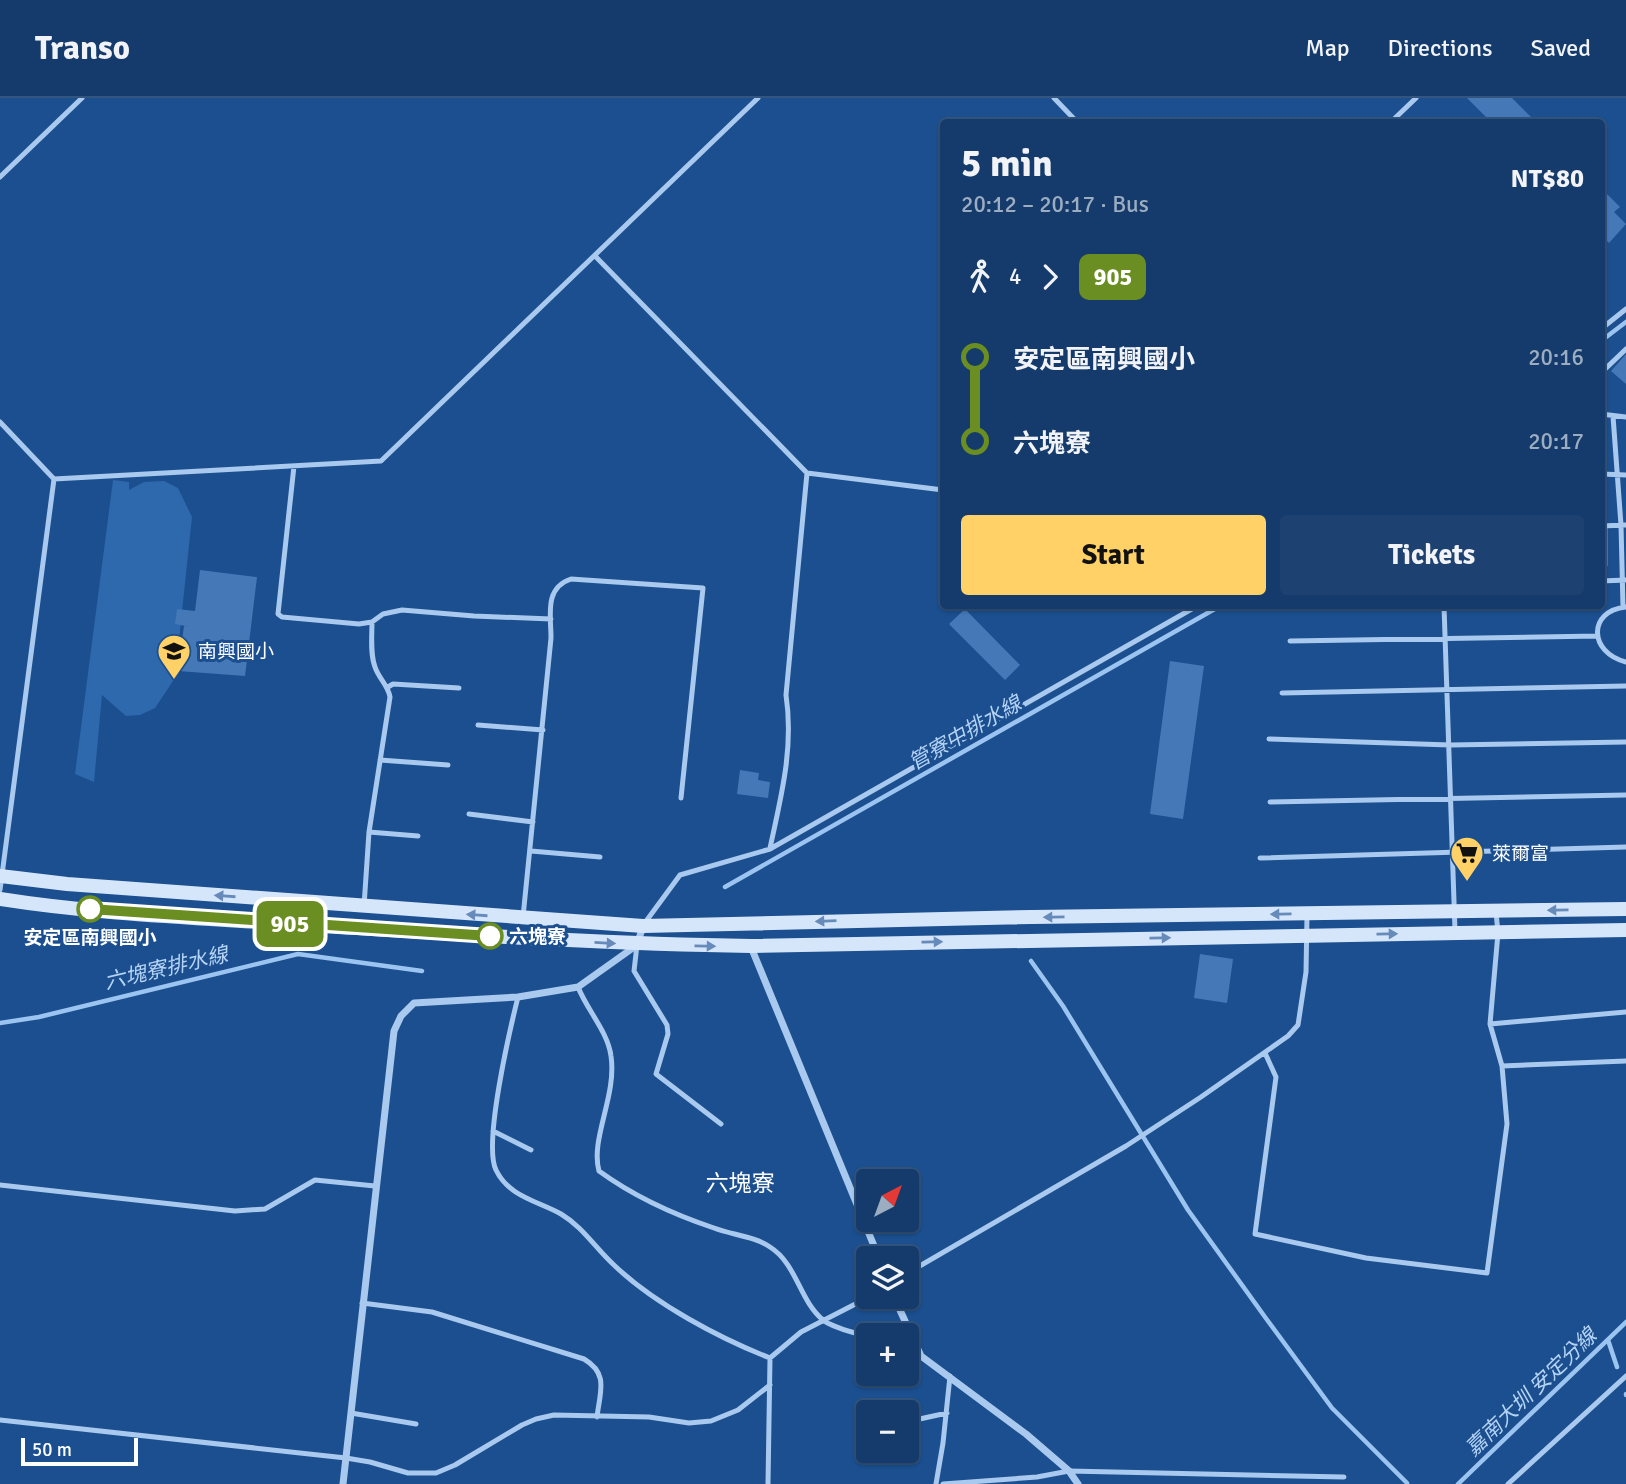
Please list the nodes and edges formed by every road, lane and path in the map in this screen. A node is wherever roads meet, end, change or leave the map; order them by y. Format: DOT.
graph roads {
  1 [pos="82,98"];
  2 [pos="758,98"];
  3 [pos="1054,98"];
  4 [pos="1416,98"];
  5 [pos="1074,119"];
  6 [pos="1394,119"];
  7 [pos="0,177"];
  8 [pos="596,257"];
  9 [pos="1626,309"];
  10 [pos="1605,326"];
  11 [pos="1626,349"];
  12 [pos="1605,369"];
  13 [pos="1605,415"];
  14 [pos="1613,416"];
  15 [pos="1626,417"];
  16 [pos="0,422"];
  17 [pos="294,466"];
  18 [pos="807,473"];
  19 [pos="1605,474"];
  20 [pos="1618,475"];
  21 [pos="1626,475"];
  22 [pos="54,478"];
  23 [pos="940,490"];
  24 [pos="1623,525"];
  25 [pos="1605,526"];
  26 [pos="1624,580"];
  27 [pos="1605,581"];
  28 [pos="1625,607"];
  29 [pos="1191,609"];
  30 [pos="1444,609"];
  31 [pos="551,618"];
  32 [pos="372,622"];
  33 [pos="1598,636"];
  34 [pos="1446,639"];
  35 [pos="1290,641"];
  36 [pos="1626,662"];
  37 [pos="1626,686"];
  38 [pos="388,687"];
  39 [pos="459,688"];
  40 [pos="1449,690"];
  41 [pos="1282,693"];
  42 [pos="478,725"];
  43 [pos="543,730"];
  44 [pos="1269,739"];
  45 [pos="1626,742"];
  46 [pos="1450,745"];
  47 [pos="380,760"];
  48 [pos="448,765"];
  49 [pos="1626,795"];
  50 [pos="681,798"];
  51 [pos="1451,799"];
  52 [pos="1270,802"];
  53 [pos="469,814"];
  54 [pos="533,822"];
  55 [pos="369,832"];
  56 [pos="418,836"];
  57 [pos="1626,847"];
  58 [pos="770,849"];
  59 [pos="531,851"];
  60 [pos="1451,851"];
  61 [pos="600,858"];
  62 [pos="1260,858"];
  63 [pos="1,881"];
  64 [pos="0,899"];
  65 [pos="364,906"];
  66 [pos="1626,909"];
  67 [pos="1496,911"];
  68 [pos="1454,912"];
  69 [pos="1307,913"];
  70 [pos="523,918"];
  71 [pos="642,926"];
  72 [pos="1626,930"];
  73 [pos="1455,932"];
  74 [pos="1498,933"];
  75 [pos="1308,935"];
  76 [pos="637,945"];
  77 [pos="751,946"];
  78 [pos="578,987"];
  79 [pos="518,996"];
  80 [pos="1626,1012"];
  81 [pos="1490,1024"];
  82 [pos="1265,1054"];
  83 [pos="1626,1061"];
  84 [pos="1502,1066"];
  85 [pos="721,1124"];
  86 [pos="493,1131"];
  87 [pos="531,1150"];
  88 [pos="0,1185"];
  89 [pos="375,1186"];
  90 [pos="874,1246"];
  91 [pos="919,1266"];
  92 [pos="362,1303"];
  93 [pos="856,1304"];
  94 [pos="899,1309"];
  95 [pos="825,1321"];
  96 [pos="856,1333"];
  97 [pos="921,1356"];
  98 [pos="770,1358"];
  99 [pos="1626,1376"];
  100 [pos="950,1377"];
  101 [pos="770,1385"];
  102 [pos="351,1413"];
  103 [pos="947,1413"];
  104 [pos="597,1417"];
  105 [pos="919,1419"];
  106 [pos="0,1420"];
  107 [pos="416,1424"];
  108 [pos="346,1458"];
  109 [pos="1069,1471"];
  110 [pos="1344,1477"];
  111 [pos="343,1484"];
  112 [pos="768,1484"];
  113 [pos="936,1484"];
  114 [pos="943,1484"];
  115 [pos="1078,1484"];
  116 [pos="1508,1484"];
  1 -- 7 [label="lane"];
  2 -- 8 [label="lane"];
  3 -- 5 [label="lane"];
  4 -- 6 [label="lane"];
  8 -- 17 [label="lane"];
  8 -- 18 [label="lane"];
  9 -- 10 [label="lane"];
  11 -- 12 [label="lane"];
  13 -- 14 [label="lane"];
  14 -- 15 [label="lane"];
  14 -- 20 [label="lane"];
  16 -- 22 [label="lane"];
  17 -- 22 [label="lane"];
  17 -- 32 [label="lane"];
  18 -- 23 [label="lane"];
  18 -- 58 [label="lane"];
  19 -- 20 [label="lane"];
  20 -- 21 [label="lane"];
  20 -- 24 [label="lane"];
  22 -- 63 [label="lane"];
  24 -- 25 [label="lane"];
  24 -- 26 [label="lane"];
  26 -- 27 [label="lane"];
  26 -- 28 [label="lane"];
  28 -- 33 [label="lane"];
  29 -- 58 [label="lane"];
  30 -- 34 [label="lane"];
  31 -- 32 [label="lane"];
  31 -- 43 [label="lane"];
  31 -- 50 [label="lane"];
  32 -- 38 [label="lane"];
  33 -- 34 [label="lane"];
  33 -- 36 [label="lane"];
  34 -- 35 [label="lane"];
  34 -- 40 [label="lane"];
  37 -- 40 [label="lane"];
  38 -- 39 [label="lane"];
  38 -- 47 [label="lane"];
  40 -- 41 [label="lane"];
  40 -- 46 [label="lane"];
  42 -- 43 [label="lane"];
  43 -- 54 [label="lane"];
  44 -- 46 [label="lane"];
  45 -- 46 [label="lane"];
  46 -- 51 [label="lane"];
  47 -- 48 [label="lane"];
  47 -- 55 [label="lane"];
  49 -- 51 [label="lane"];
  51 -- 52 [label="lane"];
  51 -- 60 [label="lane"];
  53 -- 54 [label="lane"];
  54 -- 59 [label="lane"];
  55 -- 56 [label="lane"];
  55 -- 65 [label="lane"];
  57 -- 60 [label="lane"];
  58 -- 71 [label="lane"];
  59 -- 61 [label="lane"];
  59 -- 70 [label="lane"];
  60 -- 62 [label="lane"];
  60 -- 68 [label="lane"];
  65 -- 63 [label="main road, one-way"];
  64 -- 76 [label="main road, one-way"];
  70 -- 65 [label="main road, one-way"];
  66 -- 67 [label="main road, one-way"];
  67 -- 68 [label="main road"];
  67 -- 74 [label="lane"];
  68 -- 69 [label="main road"];
  68 -- 73 [label="lane"];
  69 -- 71 [label="main road, one-way"];
  69 -- 75 [label="lane"];
  70 -- 71 [label="main road"];
  71 -- 76 [label="street"];
  72 -- 74 [label="main road"];
  73 -- 74 [label="main road"];
  75 -- 73 [label="main road, one-way"];
  74 -- 81 [label="lane"];
  77 -- 75 [label="main road, one-way"];
  75 -- 82 [label="lane"];
  76 -- 77 [label="main road, one-way"];
  76 -- 78 [label="street"];
  76 -- 85 [label="lane"];
  77 -- 90 [label="street"];
  78 -- 79 [label="street"];
  78 -- 95 [label="lane"];
  79 -- 86 [label="lane"];
  79 -- 89 [label="street"];
  80 -- 81 [label="lane"];
  81 -- 84 [label="lane"];
  82 -- 84 [label="lane"];
  82 -- 91 [label="lane"];
  83 -- 84 [label="lane"];
  86 -- 87 [label="lane"];
  86 -- 98 [label="lane"];
  88 -- 89 [label="lane"];
  89 -- 92 [label="street"];
  92 -- 102 [label="street"];
  92 -- 104 [label="lane"];
  93 -- 95 [label="lane"];
  94 -- 97 [label="street"];
  95 -- 96 [label="lane"];
  95 -- 98 [label="lane"];
  97 -- 100 [label="street"];
  98 -- 101 [label="lane"];
  99 -- 116 [label="lane"];
  100 -- 103 [label="lane"];
  100 -- 109 [label="street"];
  101 -- 104 [label="lane"];
  101 -- 112 [label="lane"];
  102 -- 107 [label="lane"];
  102 -- 108 [label="street"];
  103 -- 105 [label="lane"];
  103 -- 113 [label="lane"];
  104 -- 108 [label="lane"];
  106 -- 108 [label="lane"];
  108 -- 111 [label="street"];
  109 -- 110 [label="lane"];
  109 -- 114 [label="lane"];
  109 -- 115 [label="street"];
}
